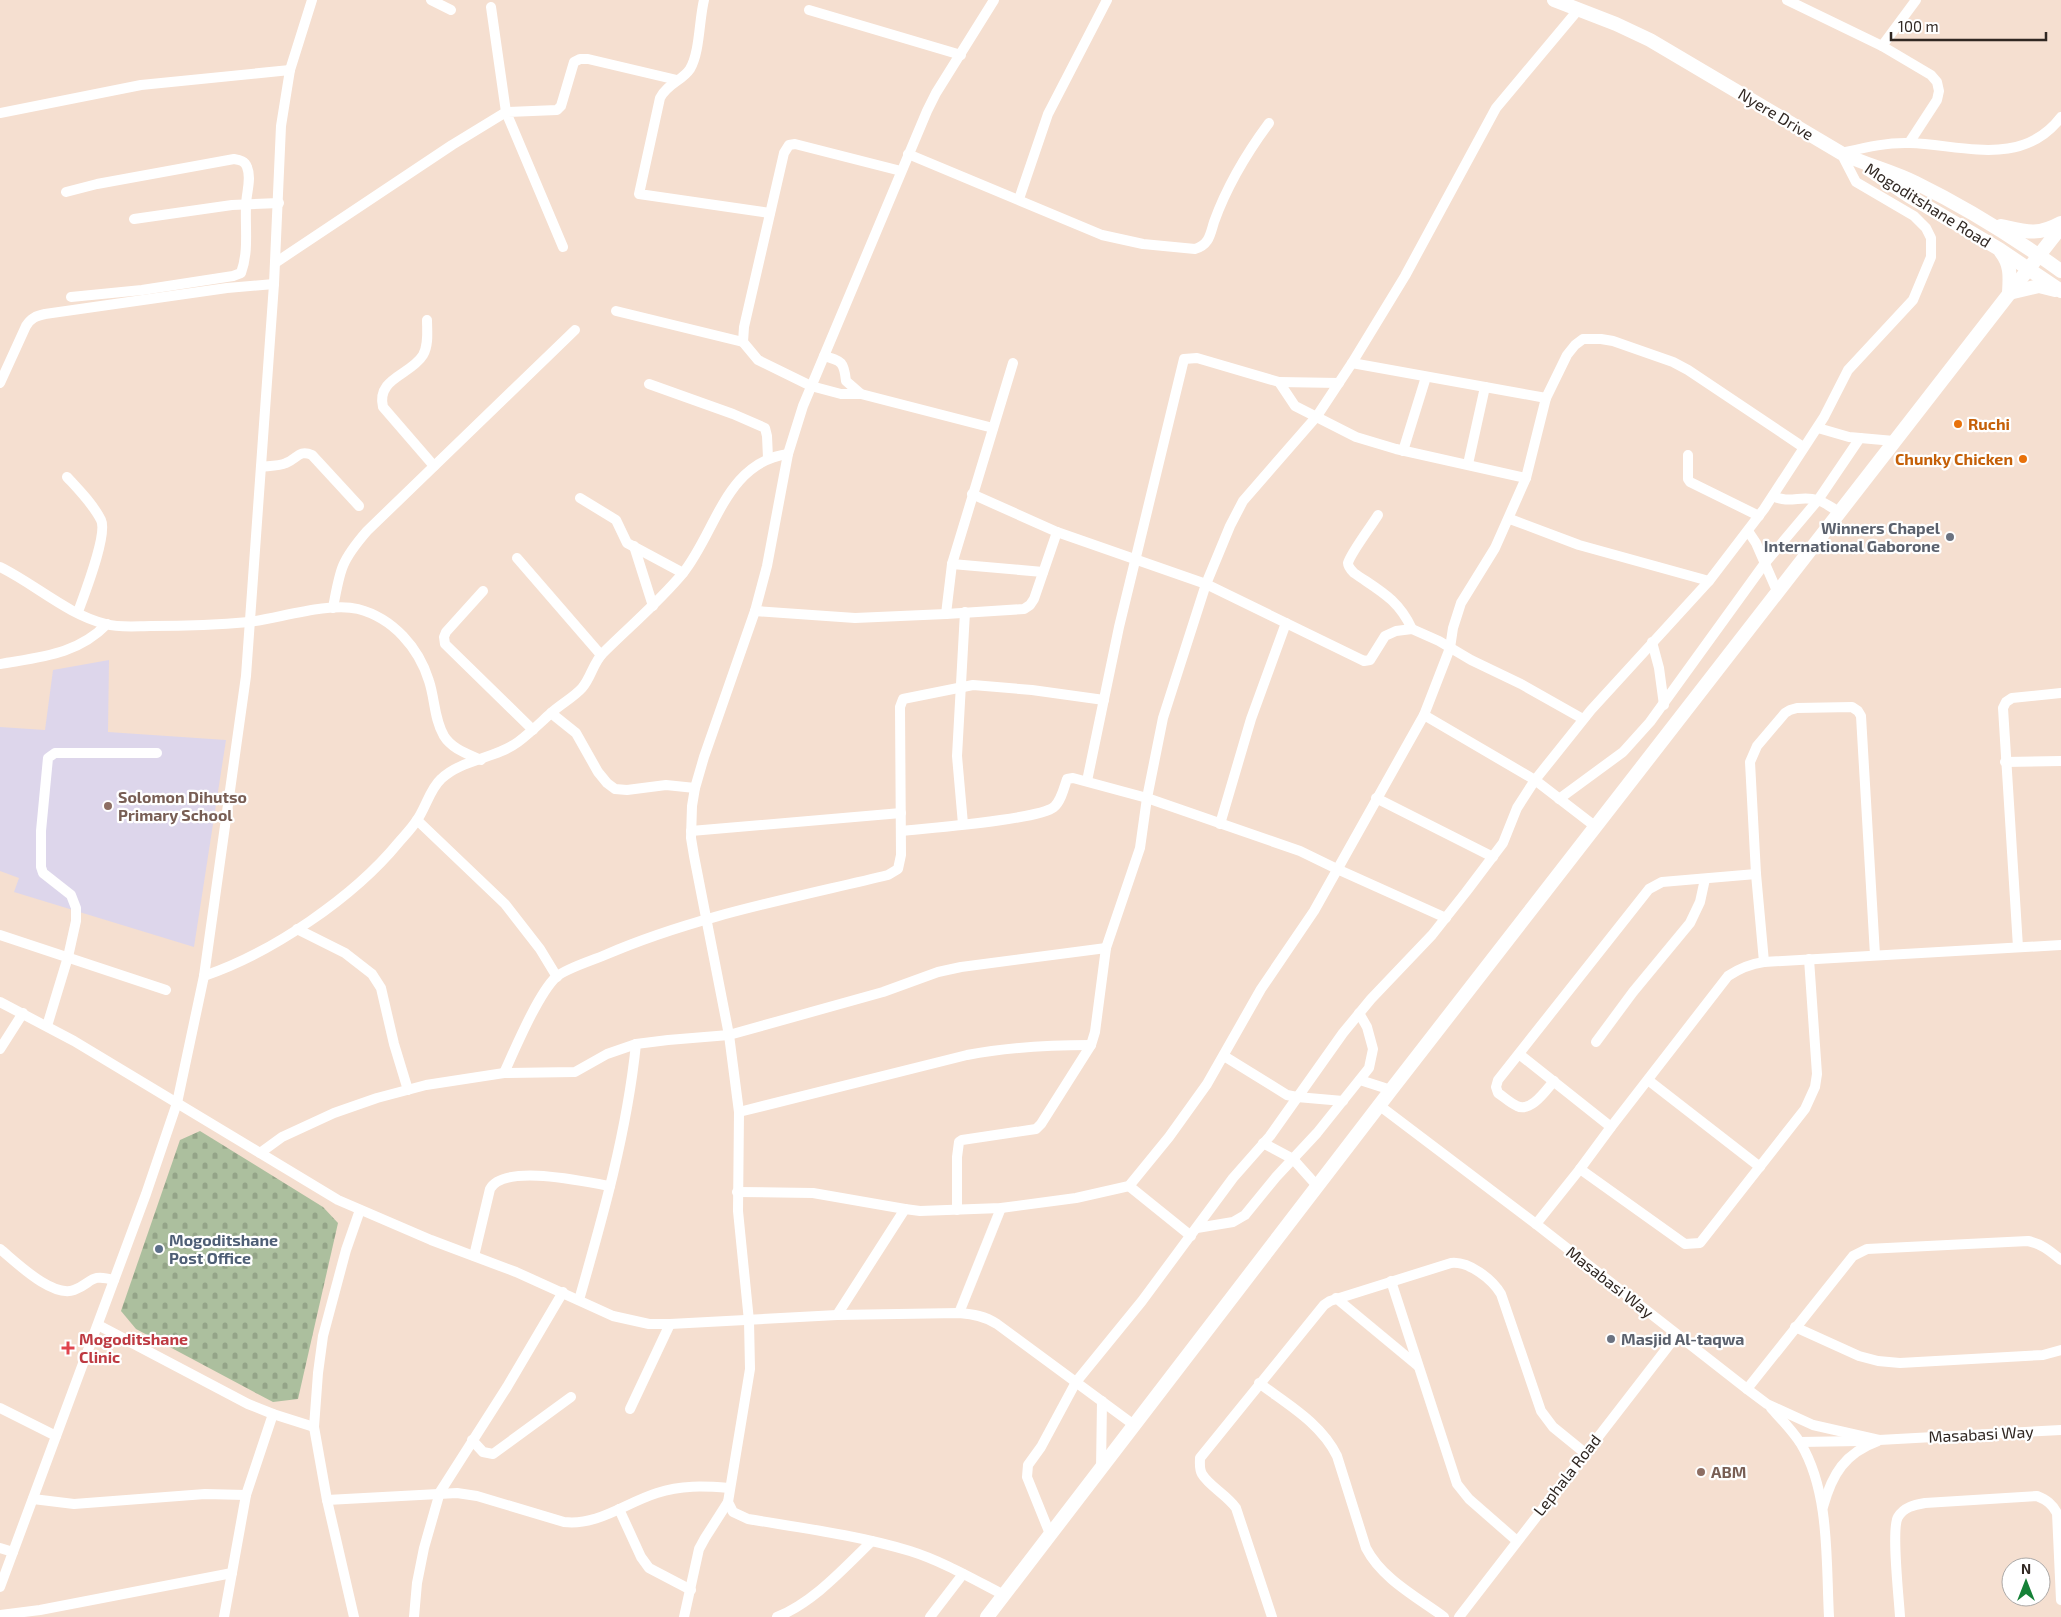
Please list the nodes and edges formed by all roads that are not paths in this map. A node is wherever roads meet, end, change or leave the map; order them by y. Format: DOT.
graph roads {
  1 [pos="312,0"];
  2 [pos="431,0"];
  3 [pos="704,0"];
  4 [pos="994,0"];
  5 [pos="1106,0"];
  6 [pos="1786,0"];
  7 [pos="1916,0"];
  8 [pos="1566,4"];
  9 [pos="491,7"];
  10 [pos="451,10"];
  11 [pos="809,10"];
  12 [pos="1882,46"];
  13 [pos="961,55"];
  14 [pos="290,70"];
  15 [pos="677,80"];
  16 [pos="506,112"];
  17 [pos="0,113"];
  18 [pos="2061,118"];
  19 [pos="1269,123"];
  20 [pos="1909,143"];
  21 [pos="1841,153"];
  22 [pos="908,154"];
  23 [pos="1860,162"];
  24 [pos="901,171"];
  25 [pos="66,192"];
  26 [pos="1019,199"];
  27 [pos="279,203"];
  28 [pos="246,204"];
  29 [pos="770,213"];
  30 [pos="134,218"];
  31 [pos="2061,223"];
  32 [pos="1993,225"];
  33 [pos="2061,227"];
  34 [pos="563,247"];
  35 [pos="1999,249"];
  36 [pos="2039,255"];
  37 [pos="275,263"];
  38 [pos="2028,268"];
  39 [pos="2061,271"];
  40 [pos="274,284"];
  41 [pos="2061,291"];
  42 [pos="2009,293"];
  43 [pos="71,296"];
  44 [pos="616,311"];
  45 [pos="427,320"];
  46 [pos="575,330"];
  47 [pos="743,342"];
  48 [pos="824,356"];
  49 [pos="1013,363"];
  50 [pos="1352,363"];
  51 [pos="1426,377"];
  52 [pos="1279,382"];
  53 [pos="0,383"];
  54 [pos="1339,383"];
  55 [pos="649,384"];
  56 [pos="811,386"];
  57 [pos="1485,387"];
  58 [pos="861,394"];
  59 [pos="1546,398"];
  60 [pos="1317,416"];
  61 [pos="993,428"];
  62 [pos="1818,428"];
  63 [pos="1860,438"];
  64 [pos="1894,441"];
  65 [pos="1804,447"];
  66 [pos="1403,451"];
  67 [pos="788,454"];
  68 [pos="1688,455"];
  69 [pos="768,458"];
  70 [pos="1468,464"];
  71 [pos="434,466"];
  72 [pos="261,467"];
  73 [pos="67,477"];
  74 [pos="1526,478"];
  75 [pos="972,494"];
  76 [pos="1773,496"];
  77 [pos="580,498"];
  78 [pos="1818,500"];
  79 [pos="359,506"];
  80 [pos="1839,512"];
  81 [pos="1378,516"];
  82 [pos="1759,516"];
  83 [pos="1510,519"];
  84 [pos="1748,531"];
  85 [pos="1057,532"];
  86 [pos="634,546"];
  87 [pos="517,558"];
  88 [pos="1134,558"];
  89 [pos="952,564"];
  90 [pos="1765,564"];
  91 [pos="0,567"];
  92 [pos="1043,572"];
  93 [pos="683,573"];
  94 [pos="1708,582"];
  95 [pos="1206,584"];
  96 [pos="483,591"];
  97 [pos="1777,591"];
  98 [pos="652,606"];
  99 [pos="333,608"];
  100 [pos="755,611"];
  101 [pos="78,612"];
  102 [pos="965,612"];
  103 [pos="946,614"];
  104 [pos="249,622"];
  105 [pos="107,624"];
  106 [pos="1286,624"];
  107 [pos="1412,630"];
  108 [pos="1652,642"];
  109 [pos="1450,648"];
  110 [pos="601,655"];
  111 [pos="0,664"];
  112 [pos="962,686"];
  113 [pos="2061,693"];
  114 [pos="1104,700"];
  115 [pos="1664,705"];
  116 [pos="551,713"];
  117 [pos="1424,715"];
  118 [pos="1584,719"];
  119 [pos="533,730"];
  120 [pos="156,753"];
  121 [pos="481,760"];
  122 [pos="2061,761"];
  123 [pos="2005,762"];
  124 [pos="1535,780"];
  125 [pos="1087,782"];
  126 [pos="695,788"];
  127 [pos="1147,798"];
  128 [pos="1376,798"];
  129 [pos="1559,799"];
  130 [pos="900,813"];
  131 [pos="417,820"];
  132 [pos="963,824"];
  133 [pos="1220,824"];
  134 [pos="1596,827"];
  135 [pos="691,831"];
  136 [pos="900,831"];
  137 [pos="1493,857"];
  138 [pos="1336,869"];
  139 [pos="1756,874"];
  140 [pos="1705,879"];
  141 [pos="706,918"];
  142 [pos="1446,918"];
  143 [pos="297,929"];
  144 [pos="0,935"];
  145 [pos="2061,945"];
  146 [pos="2018,947"];
  147 [pos="1106,948"];
  148 [pos="1875,955"];
  149 [pos="68,956"];
  150 [pos="1809,959"];
  151 [pos="1764,962"];
  152 [pos="204,976"];
  153 [pos="557,977"];
  154 [pos="166,990"];
  155 [pos="0,1002"];
  156 [pos="23,1013"];
  157 [pos="1359,1013"];
  158 [pos="47,1026"];
  159 [pos="729,1035"];
  160 [pos="1596,1042"];
  161 [pos="636,1044"];
  162 [pos="1091,1045"];
  163 [pos="0,1049"];
  164 [pos="1519,1054"];
  165 [pos="1224,1056"];
  166 [pos="504,1073"];
  167 [pos="1360,1080"];
  168 [pos="1648,1080"];
  169 [pos="1554,1081"];
  170 [pos="408,1090"];
  171 [pos="1391,1090"];
  172 [pos="1297,1097"];
  173 [pos="1343,1100"];
  174 [pos="177,1103"];
  175 [pos="1380,1106"];
  176 [pos="739,1112"];
  177 [pos="1611,1126"];
  178 [pos="1263,1143"];
  179 [pos="260,1153"];
  180 [pos="1293,1159"];
  181 [pos="1760,1167"];
  182 [pos="1580,1169"];
  183 [pos="610,1186"];
  184 [pos="1128,1186"];
  185 [pos="1318,1186"];
  186 [pos="737,1192"];
  187 [pos="1000,1208"];
  188 [pos="905,1209"];
  189 [pos="360,1210"];
  190 [pos="957,1210"];
  191 [pos="1536,1224"];
  192 [pos="1194,1232"];
  193 [pos="0,1249"];
  194 [pos="474,1256"];
  195 [pos="2061,1260"];
  196 [pos="114,1280"];
  197 [pos="1391,1281"];
  198 [pos="563,1292"];
  199 [pos="1336,1298"];
  200 [pos="580,1300"];
  201 [pos="959,1312"];
  202 [pos="837,1315"];
  203 [pos="749,1321"];
  204 [pos="670,1324"];
  205 [pos="98,1325"];
  206 [pos="1795,1327"];
  207 [pos="1676,1335"];
  208 [pos="2061,1350"];
  209 [pos="1419,1366"];
  210 [pos="1076,1382"];
  211 [pos="1259,1383"];
  212 [pos="1747,1389"];
  213 [pos="571,1397"];
  214 [pos="1102,1401"];
  215 [pos="1767,1404"];
  216 [pos="0,1408"];
  217 [pos="630,1409"];
  218 [pos="274,1414"];
  219 [pos="1134,1425"];
  220 [pos="314,1427"];
  221 [pos="2061,1430"];
  222 [pos="56,1436"];
  223 [pos="472,1440"];
  224 [pos="1879,1440"];
  225 [pos="1800,1442"];
  226 [pos="1585,1453"];
  227 [pos="1100,1468"];
  228 [pos="729,1488"];
  229 [pos="440,1492"];
  230 [pos="246,1495"];
  231 [pos="33,1499"];
  232 [pos="327,1500"];
  233 [pos="728,1502"];
  234 [pos="1823,1507"];
  235 [pos="619,1509"];
  236 [pos="1050,1534"];
  237 [pos="872,1541"];
  238 [pos="1517,1541"];
  239 [pos="0,1548"];
  240 [pos="13,1552"];
  241 [pos="232,1573"];
  242 [pos="963,1574"];
  243 [pos="0,1587"];
  244 [pos="691,1590"];
  245 [pos="1004,1595"];
  246 [pos="2061,1600"];
  247 [pos="40,1614"];
  248 [pos="0,1615"];
  249 [pos="224,1617"];
  250 [pos="354,1617"];
  251 [pos="414,1617"];
  252 [pos="684,1617"];
  253 [pos="777,1617"];
  254 [pos="930,1617"];
  255 [pos="987,1617"];
  256 [pos="1272,1617"];
  257 [pos="1444,1617"];
  258 [pos="1459,1617"];
  259 [pos="1829,1617"];
  260 [pos="1900,1617"];
  1 -- 14 [label="street"];
  2 -- 10 [label="street"];
  3 -- 15 [label="street"];
  4 -- 13 [label="street"];
  5 -- 26 [label="street"];
  6 -- 12 [label="street"];
  7 -- 12 [label="street"];
  8 -- 21 [label="main road, Nyere Drive"];
  8 -- 50 [label="street"];
  9 -- 16 [label="street"];
  11 -- 13 [label="street"];
  12 -- 20 [label="street"];
  13 -- 22 [label="street"];
  14 -- 17 [label="street"];
  14 -- 27 [label="street"];
  15 -- 16 [label="street"];
  15 -- 29 [label="street"];
  16 -- 34 [label="street"];
  16 -- 37 [label="street"];
  18 -- 20 [label="street"];
  19 -- 26 [label="street"];
  20 -- 21 [label="street"];
  21 -- 23 [label="main road, Nyere Drive"];
  21 -- 62 [label="street"];
  22 -- 24 [label="street"];
  22 -- 26 [label="street"];
  23 -- 32 [label="main road, Mogoditshane Road"];
  23 -- 35 [label="main road, Mogoditshane Road"];
  24 -- 29 [label="street"];
  24 -- 48 [label="street"];
  25 -- 28 [label="street"];
  27 -- 28 [label="street"];
  27 -- 37 [label="street"];
  28 -- 30 [label="street"];
  28 -- 43 [label="street"];
  29 -- 47 [label="street"];
  31 -- 32 [label="main road"];
  32 -- 36 [label="main road, Mogoditshane Road"];
  33 -- 36 [label="main road"];
  35 -- 38 [label="main road, Mogoditshane Road"];
  35 -- 42 [label="main road"];
  36 -- 38 [label="main road"];
  36 -- 39 [label="main road, Mogoditshane Road"];
  37 -- 40 [label="street"];
  38 -- 41 [label="main road, Mogoditshane Road"];
  38 -- 42 [label="main road"];
  40 -- 53 [label="street"];
  40 -- 72 [label="street"];
  41 -- 42 [label="main road"];
  42 -- 64 [label="main road"];
  44 -- 47 [label="street"];
  45 -- 71 [label="street"];
  46 -- 71 [label="street"];
  47 -- 56 [label="street"];
  48 -- 56 [label="street"];
  48 -- 58 [label="street"];
  49 -- 61 [label="street"];
  50 -- 51 [label="street"];
  50 -- 54 [label="street"];
  51 -- 57 [label="street"];
  51 -- 66 [label="street"];
  52 -- 54 [label="street"];
  52 -- 60 [label="street"];
  52 -- 88 [label="street"];
  54 -- 60 [label="street"];
  55 -- 69 [label="street"];
  56 -- 58 [label="street"];
  56 -- 67 [label="street"];
  57 -- 59 [label="street"];
  57 -- 70 [label="street"];
  58 -- 61 [label="street"];
  59 -- 65 [label="street"];
  59 -- 74 [label="street"];
  60 -- 66 [label="street"];
  60 -- 95 [label="street"];
  61 -- 75 [label="street"];
  62 -- 63 [label="street"];
  62 -- 65 [label="street"];
  63 -- 64 [label="street"];
  63 -- 78 [label="street"];
  64 -- 80 [label="main road"];
  65 -- 76 [label="street"];
  66 -- 70 [label="street"];
  67 -- 69 [label="street"];
  67 -- 100 [label="street"];
  68 -- 82 [label="street"];
  69 -- 93 [label="street"];
  70 -- 74 [label="street"];
  71 -- 99 [label="street"];
  72 -- 79 [label="street"];
  72 -- 104 [label="street"];
  73 -- 101 [label="street"];
  74 -- 83 [label="street"];
  75 -- 85 [label="street"];
  75 -- 89 [label="street"];
  76 -- 78 [label="street"];
  76 -- 82 [label="street"];
  77 -- 86 [label="street"];
  78 -- 80 [label="street"];
  78 -- 90 [label="street"];
  80 -- 97 [label="main road"];
  81 -- 107 [label="street"];
  82 -- 84 [label="street"];
  83 -- 94 [label="street"];
  83 -- 109 [label="street"];
  84 -- 90 [label="street"];
  84 -- 94 [label="street"];
  85 -- 88 [label="street"];
  85 -- 92 [label="street"];
  86 -- 93 [label="street"];
  86 -- 98 [label="street"];
  87 -- 110 [label="street"];
  88 -- 95 [label="street"];
  88 -- 114 [label="street"];
  89 -- 92 [label="street"];
  89 -- 103 [label="street"];
  90 -- 97 [label="street"];
  90 -- 115 [label="street"];
  91 -- 101 [label="street"];
  92 -- 102 [label="street"];
  93 -- 98 [label="street"];
  94 -- 108 [label="street"];
  95 -- 106 [label="street"];
  95 -- 127 [label="street"];
  96 -- 119 [label="street"];
  97 -- 134 [label="main road"];
  98 -- 110 [label="street"];
  99 -- 104 [label="street"];
  99 -- 121 [label="street"];
  100 -- 103 [label="street"];
  100 -- 126 [label="street"];
  101 -- 105 [label="street"];
  102 -- 103 [label="street"];
  102 -- 112 [label="street"];
  104 -- 105 [label="street"];
  104 -- 152 [label="street"];
  105 -- 111 [label="street"];
  106 -- 107 [label="street"];
  106 -- 133 [label="street"];
  107 -- 109 [label="street"];
  108 -- 115 [label="street"];
  108 -- 118 [label="street"];
  109 -- 117 [label="street"];
  109 -- 118 [label="street"];
  110 -- 116 [label="street"];
  112 -- 114 [label="street"];
  112 -- 130 [label="street"];
  112 -- 132 [label="street"];
  113 -- 123 [label="street"];
  114 -- 125 [label="street"];
  115 -- 129 [label="street"];
  116 -- 119 [label="street"];
  116 -- 126 [label="street"];
  117 -- 124 [label="street"];
  117 -- 128 [label="street"];
  118 -- 124 [label="street"];
  119 -- 121 [label="street"];
  120 -- 149 [label="street"];
  121 -- 131 [label="street"];
  122 -- 123 [label="street"];
  123 -- 146 [label="street"];
  124 -- 129 [label="street"];
  124 -- 137 [label="street"];
  125 -- 127 [label="street"];
  125 -- 132 [label="street"];
  126 -- 135 [label="street"];
  127 -- 133 [label="street"];
  127 -- 147 [label="street"];
  128 -- 137 [label="street"];
  128 -- 138 [label="street"];
  129 -- 134 [label="street"];
  130 -- 135 [label="street"];
  130 -- 136 [label="street"];
  131 -- 143 [label="street"];
  131 -- 153 [label="street"];
  132 -- 136 [label="street"];
  133 -- 138 [label="street"];
  134 -- 171 [label="main road"];
  135 -- 141 [label="street"];
  136 -- 141 [label="street"];
  137 -- 142 [label="street"];
  138 -- 142 [label="street"];
  138 -- 165 [label="street"];
  139 -- 140 [label="street"];
  139 -- 148 [label="street"];
  139 -- 151 [label="street"];
  140 -- 160 [label="street"];
  140 -- 164 [label="street"];
  141 -- 153 [label="street"];
  141 -- 159 [label="street"];
  142 -- 157 [label="street"];
  143 -- 152 [label="street"];
  143 -- 170 [label="street"];
  144 -- 149 [label="street"];
  145 -- 146 [label="street"];
  146 -- 148 [label="street"];
  147 -- 159 [label="street"];
  147 -- 162 [label="street"];
  148 -- 150 [label="street"];
  149 -- 154 [label="street"];
  149 -- 158 [label="street"];
  150 -- 151 [label="street"];
  150 -- 181 [label="street"];
  151 -- 168 [label="street"];
  152 -- 174 [label="street"];
  153 -- 166 [label="street"];
  155 -- 156 [label="street"];
  156 -- 158 [label="street"];
  156 -- 163 [label="street"];
  157 -- 167 [label="street"];
  157 -- 172 [label="street"];
  158 -- 174 [label="street"];
  159 -- 161 [label="street"];
  159 -- 176 [label="street"];
  161 -- 166 [label="street"];
  161 -- 183 [label="street"];
  162 -- 176 [label="street"];
  162 -- 190 [label="street"];
  164 -- 169 [label="street"];
  164 -- 169 [label="street"];
  165 -- 172 [label="street"];
  165 -- 184 [label="street"];
  166 -- 170 [label="street"];
  167 -- 171 [label="street"];
  167 -- 173 [label="street"];
  168 -- 177 [label="street"];
  168 -- 181 [label="street"];
  169 -- 177 [label="street"];
  170 -- 179 [label="street"];
  171 -- 175 [label="main road"];
  172 -- 173 [label="street"];
  172 -- 178 [label="street"];
  173 -- 180 [label="street"];
  174 -- 179 [label="street"];
  174 -- 196 [label="street"];
  175 -- 185 [label="main road"];
  175 -- 191 [label="street, Masabasi Way"];
  176 -- 186 [label="street"];
  177 -- 182 [label="street"];
  178 -- 180 [label="street"];
  178 -- 192 [label="street"];
  179 -- 189 [label="street"];
  180 -- 185 [label="street"];
  180 -- 192 [label="street"];
  181 -- 182 [label="street"];
  182 -- 191 [label="street"];
  183 -- 194 [label="street"];
  183 -- 200 [label="street"];
  184 -- 187 [label="street"];
  184 -- 192 [label="street"];
  185 -- 219 [label="main road"];
  186 -- 188 [label="street"];
  186 -- 203 [label="street"];
  187 -- 190 [label="street"];
  187 -- 201 [label="street"];
  188 -- 190 [label="street"];
  188 -- 202 [label="street"];
  189 -- 194 [label="street"];
  189 -- 220 [label="street"];
  191 -- 207 [label="street, Masabasi Way"];
  192 -- 210 [label="street"];
  193 -- 196 [label="street"];
  194 -- 198 [label="street"];
  195 -- 206 [label="street"];
  196 -- 205 [label="street"];
  197 -- 199 [label="street"];
  197 -- 209 [label="street"];
  197 -- 226 [label="street"];
  198 -- 200 [label="street"];
  198 -- 223 [label="street"];
  199 -- 209 [label="street"];
  199 -- 211 [label="street"];
  200 -- 204 [label="street"];
  201 -- 202 [label="street"];
  201 -- 210 [label="street"];
  202 -- 203 [label="street"];
  203 -- 204 [label="street"];
  203 -- 228 [label="street"];
  204 -- 217 [label="street"];
  205 -- 218 [label="street"];
  205 -- 222 [label="street"];
  206 -- 208 [label="street"];
  206 -- 212 [label="street"];
  207 -- 212 [label="street, Masabasi Way"];
  207 -- 226 [label="street, Lephala Road"];
  209 -- 238 [label="street"];
  210 -- 214 [label="street"];
  210 -- 236 [label="street"];
  211 -- 256 [label="street"];
  211 -- 257 [label="street"];
  212 -- 215 [label="street, Masabasi Way"];
  213 -- 223 [label="street"];
  214 -- 219 [label="street"];
  214 -- 227 [label="street"];
  215 -- 224 [label="street, Masabasi Way"];
  215 -- 225 [label="street"];
  216 -- 222 [label="street"];
  218 -- 220 [label="street"];
  218 -- 230 [label="street"];
  219 -- 227 [label="main road"];
  220 -- 232 [label="street"];
  221 -- 224 [label="street, Masabasi Way"];
  222 -- 231 [label="street"];
  223 -- 229 [label="street"];
  224 -- 225 [label="street"];
  224 -- 234 [label="street"];
  225 -- 234 [label="street"];
  226 -- 238 [label="street, Lephala Road"];
  227 -- 236 [label="main road"];
  228 -- 233 [label="street"];
  228 -- 235 [label="street"];
  229 -- 232 [label="street"];
  229 -- 235 [label="street"];
  229 -- 251 [label="street"];
  230 -- 231 [label="street"];
  230 -- 241 [label="street"];
  231 -- 240 [label="street"];
  232 -- 250 [label="street"];
  233 -- 237 [label="street"];
  233 -- 244 [label="street"];
  234 -- 259 [label="street"];
  235 -- 244 [label="street"];
  236 -- 245 [label="main road"];
  237 -- 242 [label="street"];
  237 -- 253 [label="street"];
  238 -- 258 [label="street, Lephala Road"];
  239 -- 240 [label="street"];
  240 -- 243 [label="street"];
  241 -- 247 [label="street"];
  241 -- 249 [label="street"];
  242 -- 245 [label="street"];
  242 -- 254 [label="street"];
  244 -- 252 [label="street"];
  245 -- 255 [label="main road"];
  246 -- 260 [label="street"];
  247 -- 248 [label="street"];
}
